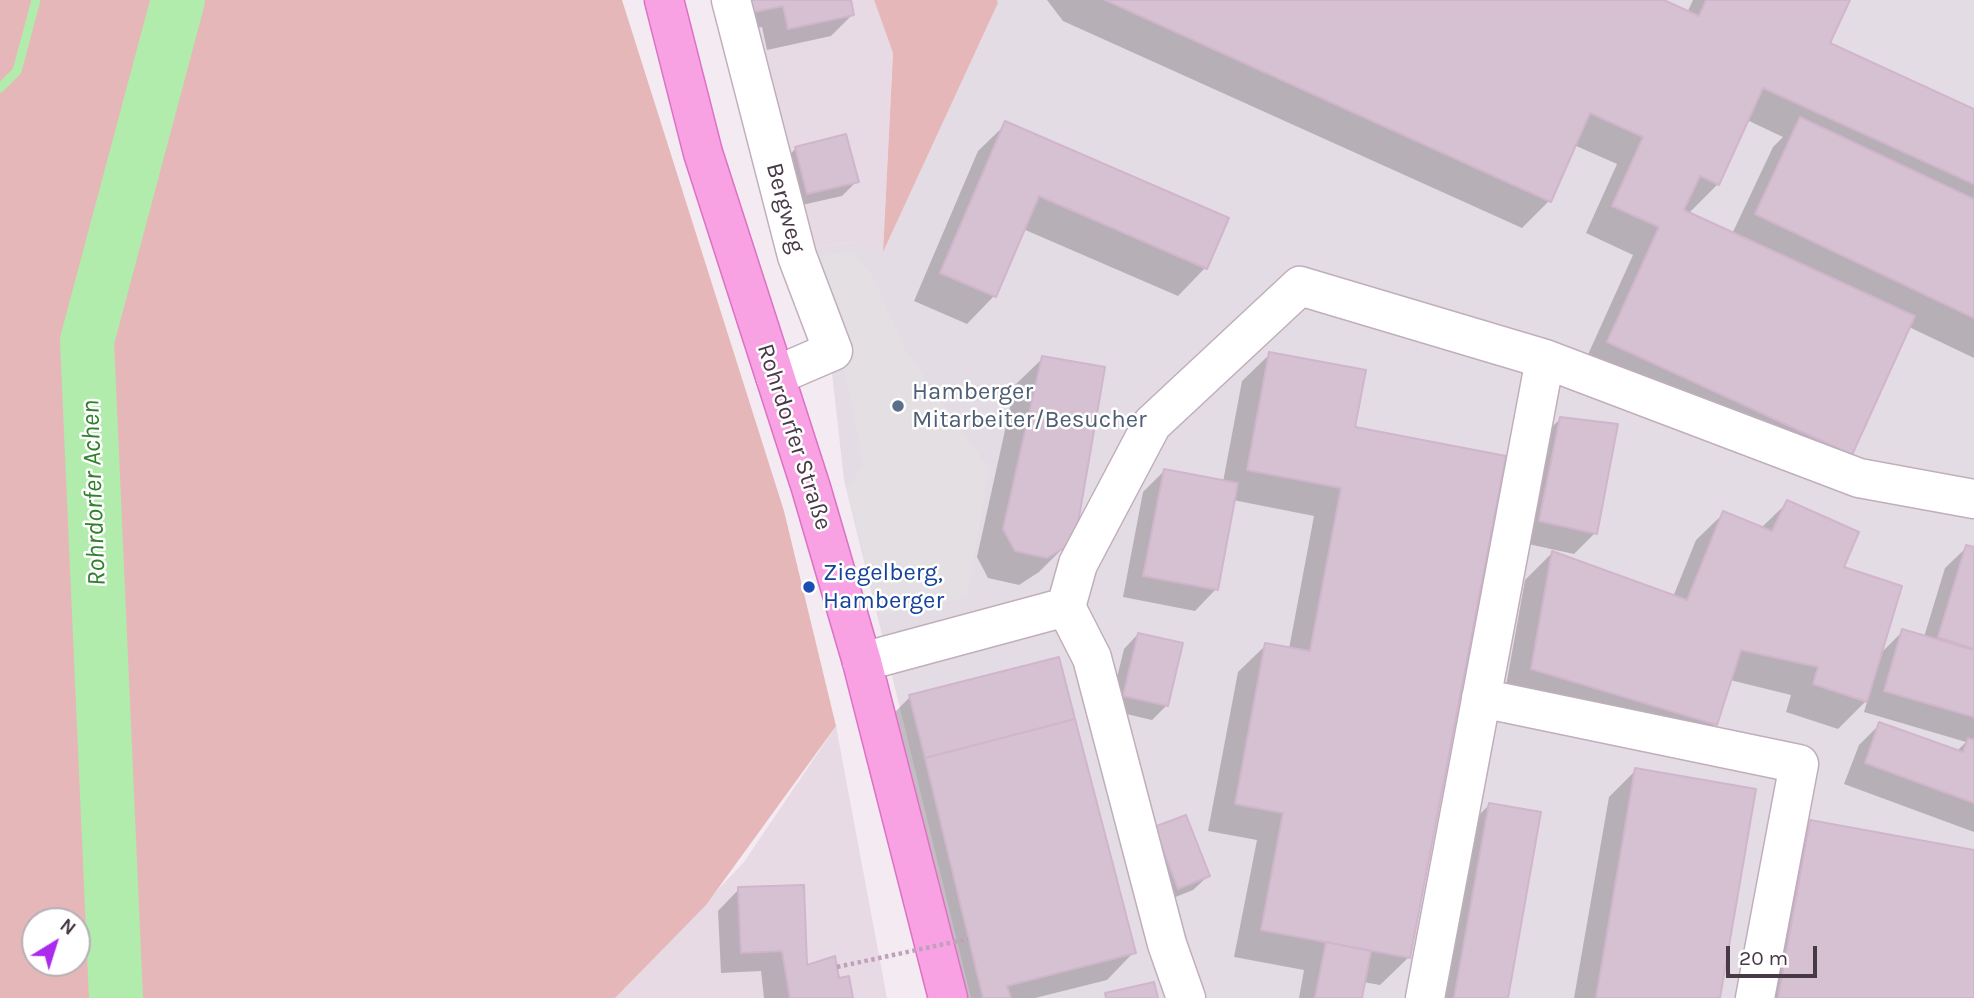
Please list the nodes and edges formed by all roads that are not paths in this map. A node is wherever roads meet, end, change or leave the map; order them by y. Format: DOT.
graph roads {
  1 [pos="664,0"];
  2 [pos="730,0"];
  3 [pos="1545,359"];
  4 [pos="775,376"];
  5 [pos="1974,499"];
  6 [pos="1066,607"];
  7 [pos="862,662"];
  8 [pos="1481,698"];
  9 [pos="948,998"];
  10 [pos="1186,998"];
  11 [pos="1425,998"];
  12 [pos="1755,998"];
  1 -- 4 [label="main road, Rohrdorfer Straße"];
  2 -- 4 [label="street, Bergweg"];
  3 -- 5 [label="street"];
  3 -- 6 [label="street"];
  3 -- 8 [label="street"];
  4 -- 7 [label="main road, Rohrdorfer Straße"];
  6 -- 7 [label="street"];
  6 -- 10 [label="street"];
  7 -- 9 [label="main road, Rohrdorfer Straße"];
  8 -- 11 [label="street"];
  8 -- 12 [label="street"];
}
